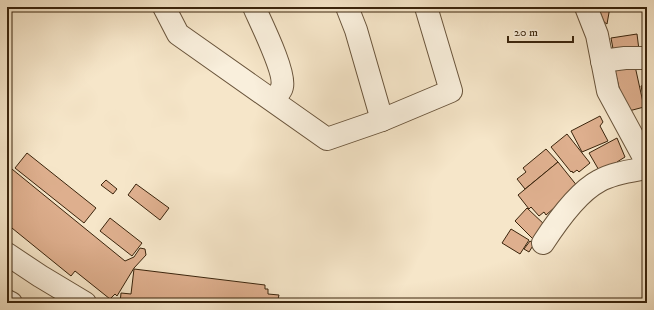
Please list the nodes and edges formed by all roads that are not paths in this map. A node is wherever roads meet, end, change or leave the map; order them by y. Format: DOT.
graph roads {
  1 [pos="164,7"];
  2 [pos="254,7"];
  3 [pos="347,7"];
  4 [pos="426,7"];
  5 [pos="586,7"];
  6 [pos="647,58"];
  7 [pos="602,61"];
  8 [pos="273,100"];
  9 [pos="382,120"];
  10 [pos="647,163"];
  11 [pos="647,168"];
  12 [pos="543,243"];
  13 [pos="7,254"];
  14 [pos="7,301"];
  15 [pos="11,303"];
  16 [pos="85,303"];
  1 -- 8 [label="street"];
  2 -- 8 [label="street"];
  3 -- 9 [label="street"];
  4 -- 9 [label="street"];
  5 -- 7 [label="street"];
  6 -- 7 [label="street"];
  7 -- 10 [label="street"];
  8 -- 9 [label="street"];
  11 -- 12 [label="street"];
  13 -- 16 [label="street"];
  14 -- 15 [label="street"];
}
